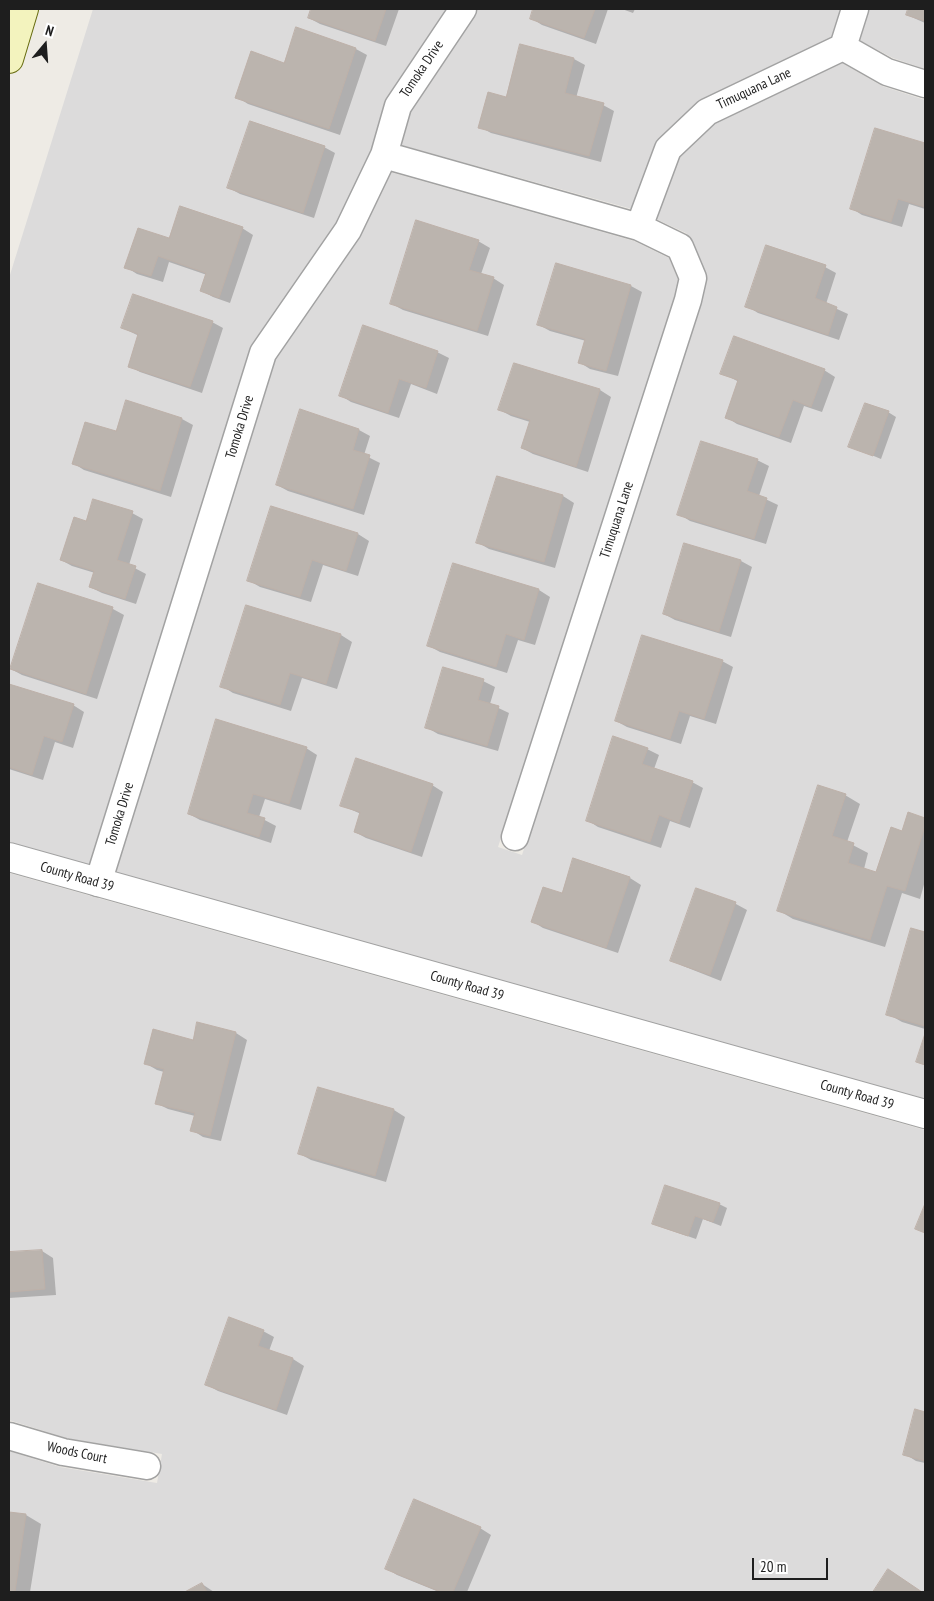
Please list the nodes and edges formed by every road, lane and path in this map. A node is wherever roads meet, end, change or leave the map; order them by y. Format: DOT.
graph roads {
  1 [pos="24,9"];
  2 [pos="463,9"];
  3 [pos="855,9"];
  4 [pos="843,47"];
  5 [pos="9,59"];
  6 [pos="925,84"];
  7 [pos="384,155"];
  8 [pos="639,227"];
  9 [pos="514,837"];
  10 [pos="9,858"];
  11 [pos="98,883"];
  12 [pos="925,1114"];
  13 [pos="9,1436"];
  14 [pos="147,1466"];
  1 -- 5 [label="main road"];
  2 -- 7 [label="street, Tomoka Drive"];
  3 -- 4 [label="street"];
  4 -- 6 [label="street"];
  4 -- 8 [label="street, Timuquana Lane"];
  7 -- 8 [label="street, Timuquana Lane"];
  7 -- 11 [label="street, Tomoka Drive"];
  8 -- 9 [label="street, Timuquana Lane"];
  10 -- 11 [label="street, County Road 39"];
  11 -- 12 [label="street, County Road 39"];
  13 -- 14 [label="street, Woods Court"];
}
